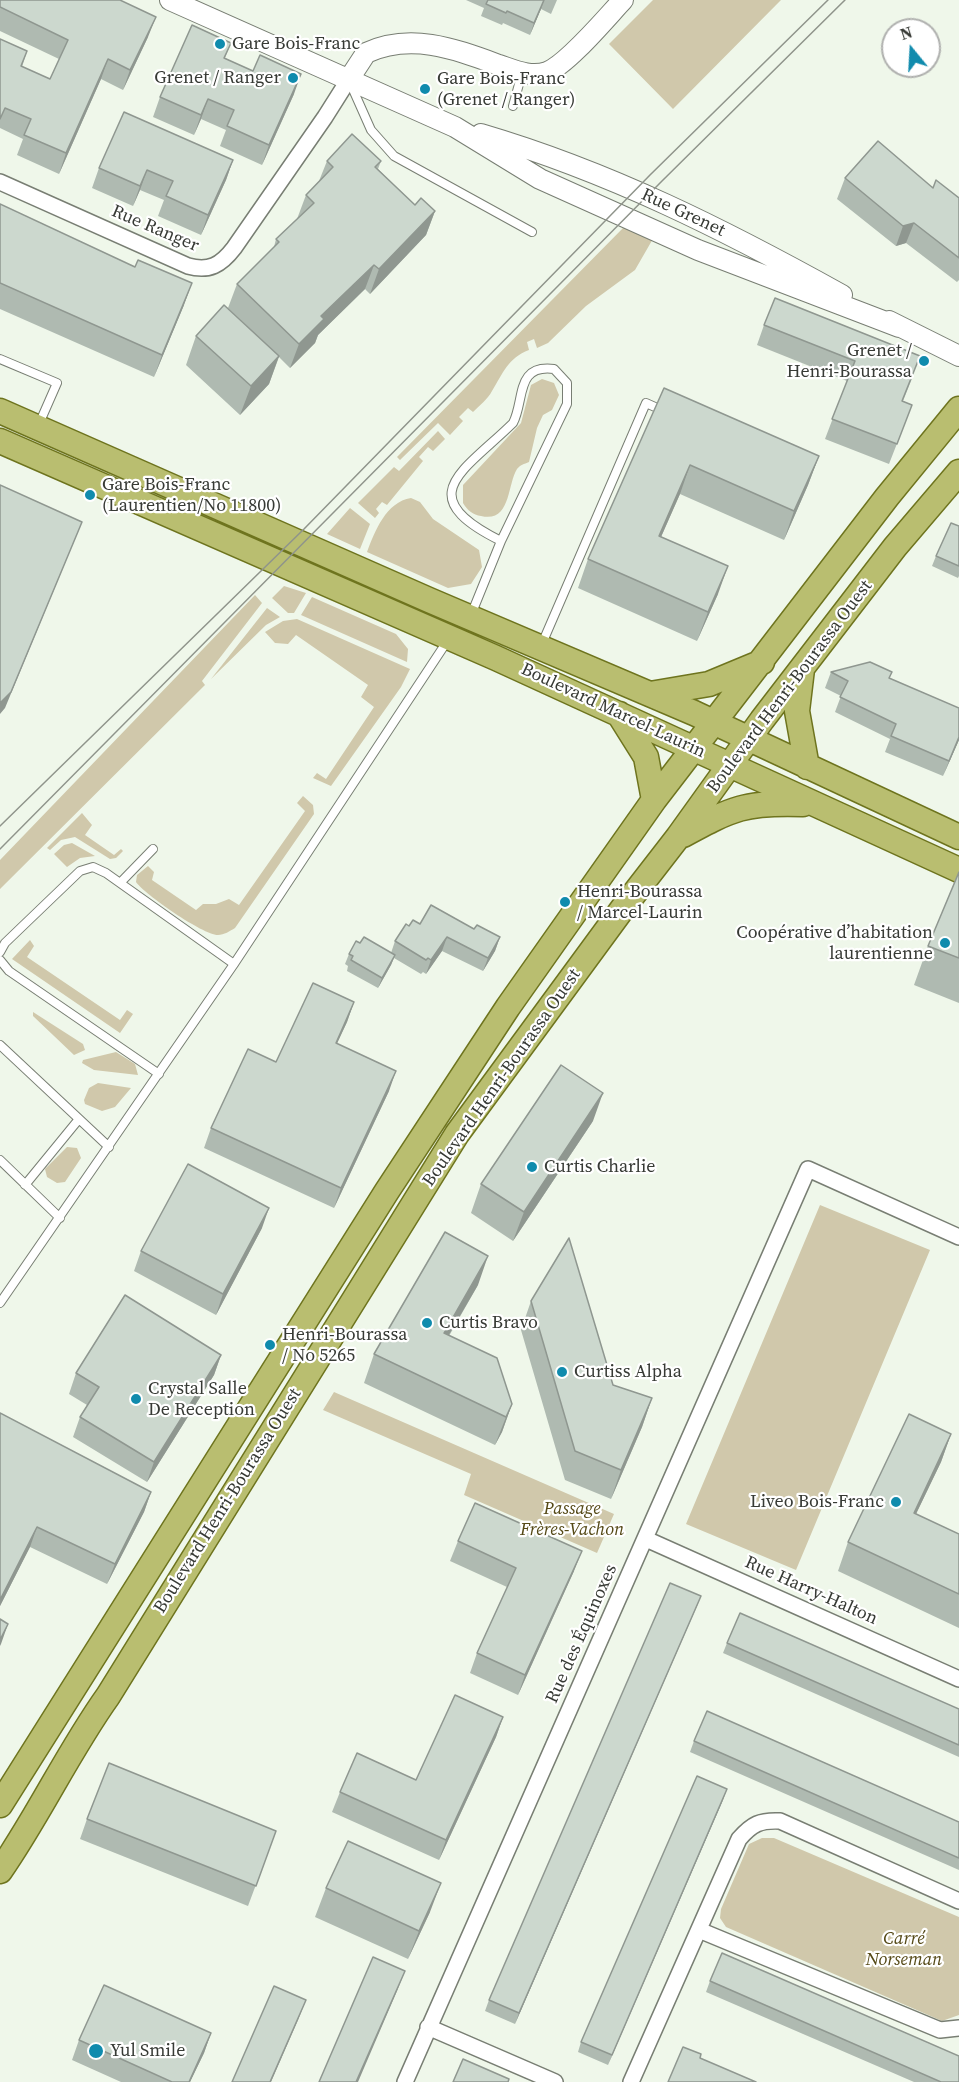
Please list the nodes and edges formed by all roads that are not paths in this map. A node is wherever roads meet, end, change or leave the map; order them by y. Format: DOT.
graph roads {
  1 [pos="170,0"];
  2 [pos="623,0"];
  3 [pos="522,73"];
  4 [pos="349,79"];
  5 [pos="513,106"];
  6 [pos="455,127"];
  7 [pos="0,182"];
  8 [pos="532,232"];
  9 [pos="899,327"];
  10 [pos="959,356"];
  11 [pos="0,359"];
  12 [pos="959,409"];
  13 [pos="0,411"];
  14 [pos="678,417"];
  15 [pos="37,427"];
  16 [pos="0,441"];
  17 [pos="959,472"];
  18 [pos="501,541"];
  19 [pos="470,618"];
  20 [pos="449,639"];
  21 [pos="540,647"];
  22 [pos="762,662"];
  23 [pos="802,667"];
  24 [pos="650,694"];
  25 [pos="619,714"];
  26 [pos="715,724"];
  27 [pos="747,739"];
  28 [pos="695,748"];
  29 [pos="730,765"];
  30 [pos="807,767"];
  31 [pos="654,800"];
  32 [pos="814,804"];
  33 [pos="678,837"];
  34 [pos="959,837"];
  35 [pos="153,849"];
  36 [pos="959,870"];
  37 [pos="120,883"];
  38 [pos="0,952"];
  39 [pos="0,960"];
  40 [pos="234,964"];
  41 [pos="0,1045"];
  42 [pos="159,1074"];
  43 [pos="79,1119"];
  44 [pos="109,1147"];
  45 [pos="0,1160"];
  46 [pos="25,1185"];
  47 [pos="60,1218"];
  48 [pos="959,1237"];
  49 [pos="0,1304"];
  50 [pos="646,1539"];
  51 [pos="959,1679"];
  52 [pos="0,1805"];
  53 [pos="0,1871"];
  54 [pos="959,1901"];
  55 [pos="699,1930"];
  56 [pos="428,2027"];
  57 [pos="959,2028"];
  58 [pos="405,2082"];
  59 [pos="555,2082"];
  60 [pos="631,2082"];
  1 -- 4 [label="street, Rue Grenet"];
  2 -- 3 [label="street"];
  3 -- 4 [label="street"];
  3 -- 5 [label="lane"];
  4 -- 6 [label="street, Rue Grenet"];
  4 -- 7 [label="street, Rue Ranger"];
  4 -- 8 [label="lane"];
  6 -- 9 [label="street, Rue Grenet"];
  6 -- 9 [label="street, Rue Grenet"];
  9 -- 10 [label="street, Rue Grenet"];
  11 -- 15 [label="lane"];
  12 -- 22 [label="main road, Boulevard Henri-Bourassa Ouest"];
  13 -- 15 [label="main road, Boulevard Marcel-Laurin"];
  14 -- 21 [label="lane"];
  15 -- 19 [label="main road, Boulevard Marcel-Laurin"];
  16 -- 20 [label="main road, Boulevard Marcel-Laurin"];
  17 -- 23 [label="main road, Boulevard Henri-Bourassa Ouest"];
  18 -- 18 [label="lane"];
  18 -- 19 [label="lane"];
  19 -- 21 [label="main road, Boulevard Marcel-Laurin"];
  20 -- 25 [label="main road, Boulevard Marcel-Laurin"];
  20 -- 40 [label="lane"];
  21 -- 24 [label="main road, Boulevard Marcel-Laurin"];
  22 -- 24 [label="main road"];
  22 -- 26 [label="main road, Boulevard Henri-Bourassa Ouest"];
  23 -- 27 [label="main road, Boulevard Henri-Bourassa Ouest"];
  23 -- 30 [label="main road"];
  24 -- 26 [label="main road, Boulevard Marcel-Laurin"];
  25 -- 28 [label="main road, Boulevard Marcel-Laurin"];
  25 -- 31 [label="main road"];
  26 -- 27 [label="main road, Boulevard Marcel-Laurin"];
  26 -- 28 [label="main road, Boulevard Henri-Bourassa Ouest"];
  27 -- 29 [label="main road, Boulevard Henri-Bourassa Ouest"];
  27 -- 30 [label="main road, Boulevard Marcel-Laurin"];
  28 -- 29 [label="main road, Boulevard Marcel-Laurin"];
  28 -- 31 [label="main road, Boulevard Henri-Bourassa Ouest"];
  29 -- 32 [label="main road, Boulevard Marcel-Laurin"];
  29 -- 33 [label="main road, Boulevard Henri-Bourassa Ouest"];
  30 -- 34 [label="main road, Boulevard Marcel-Laurin"];
  31 -- 52 [label="main road, Boulevard Henri-Bourassa Ouest"];
  32 -- 33 [label="main road"];
  32 -- 36 [label="main road, Boulevard Marcel-Laurin"];
  33 -- 53 [label="main road, Boulevard Henri-Bourassa Ouest"];
  35 -- 37 [label="lane"];
  37 -- 38 [label="lane"];
  37 -- 40 [label="lane"];
  39 -- 42 [label="lane"];
  40 -- 42 [label="lane"];
  41 -- 43 [label="lane"];
  42 -- 44 [label="lane"];
  43 -- 44 [label="lane"];
  43 -- 46 [label="lane"];
  44 -- 47 [label="lane"];
  45 -- 46 [label="lane"];
  46 -- 47 [label="lane"];
  47 -- 49 [label="lane"];
  48 -- 50 [label="street, Rue des Équinoxes"];
  50 -- 51 [label="street, Rue Harry-Halton"];
  50 -- 56 [label="street, Rue des Équinoxes"];
  54 -- 55 [label="street"];
  55 -- 57 [label="street"];
  55 -- 60 [label="street"];
  56 -- 58 [label="street, Rue des Équinoxes"];
  56 -- 59 [label="street"];
}
